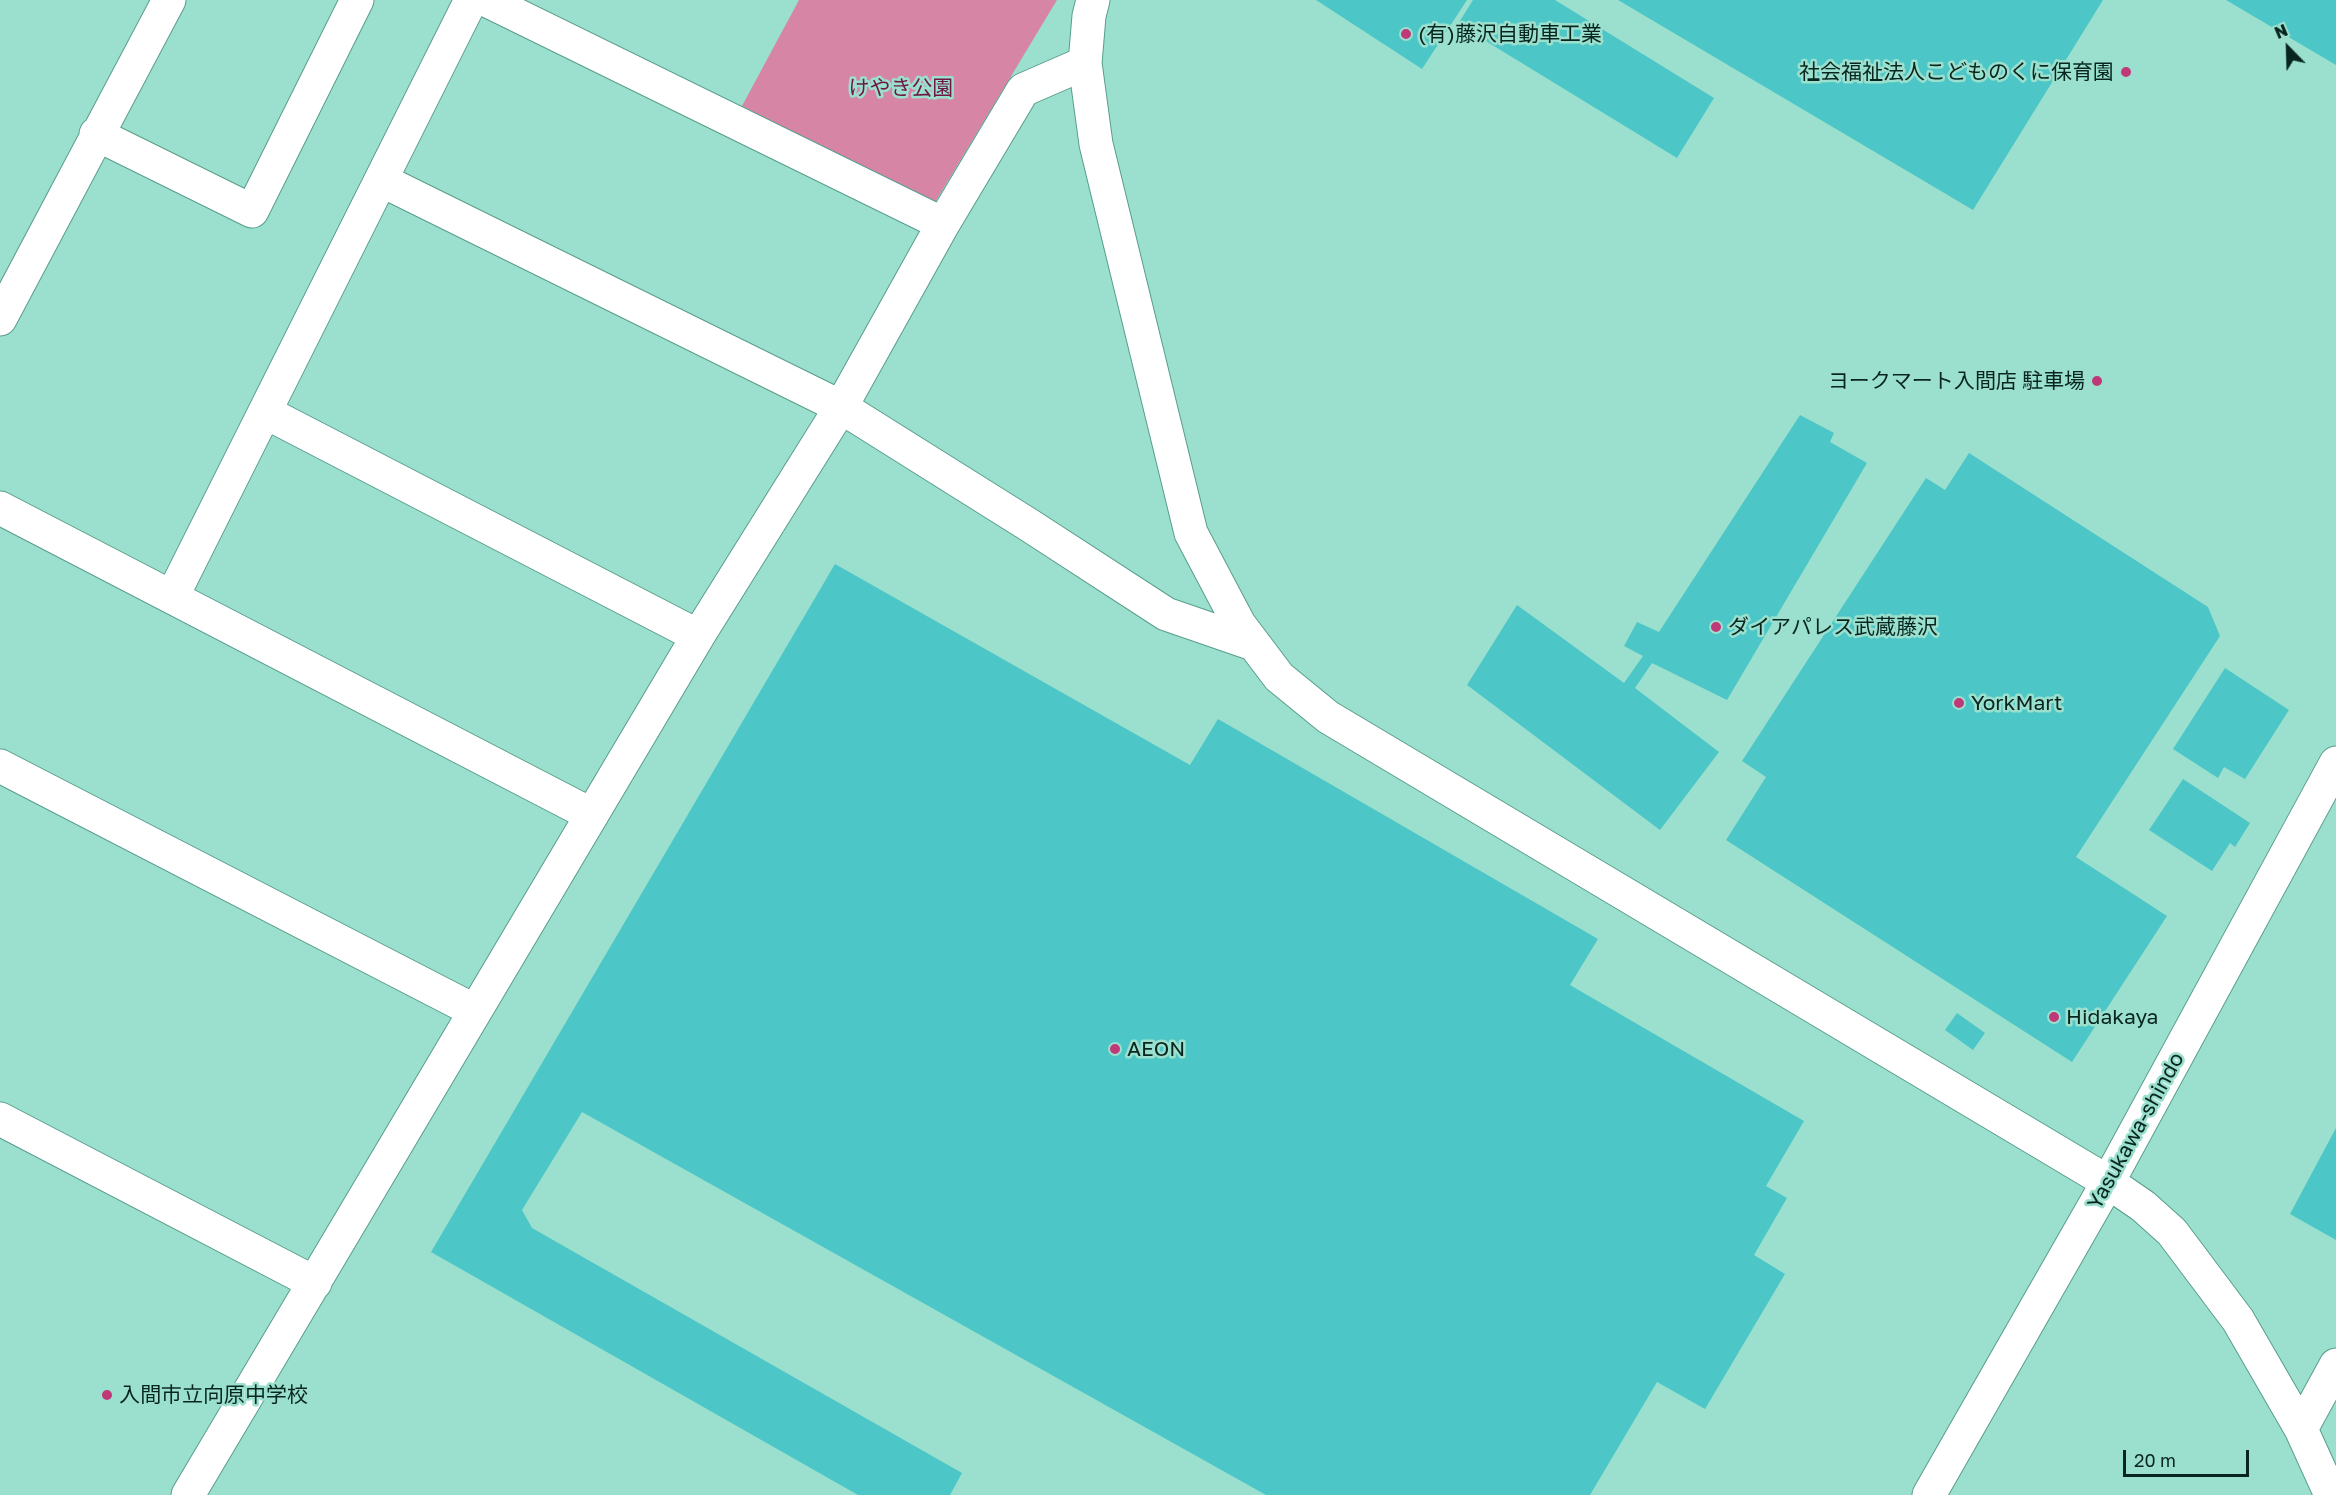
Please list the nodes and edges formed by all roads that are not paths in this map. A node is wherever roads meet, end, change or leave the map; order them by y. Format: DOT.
graph roads {
  1 [pos="169,0"];
  2 [pos="357,0"];
  3 [pos="471,0"];
  4 [pos="486,0"];
  5 [pos="1093,0"];
  6 [pos="1085,63"];
  7 [pos="96,134"];
  8 [pos="381,180"];
  9 [pos="943,224"];
  10 [pos="0,319"];
  11 [pos="840,407"];
  12 [pos="265,412"];
  13 [pos="0,508"];
  14 [pos="172,597"];
  15 [pos="698,636"];
  16 [pos="1253,644"];
  17 [pos="2336,763"];
  18 [pos="0,766"];
  19 [pos="592,815"];
  20 [pos="475,1011"];
  21 [pos="0,1119"];
  22 [pos="2108,1182"];
  23 [pos="315,1283"];
  24 [pos="2336,1365"];
  25 [pos="2301,1429"];
  26 [pos="2325,1455"];
  27 [pos="188,1495"];
  28 [pos="1929,1495"];
  29 [pos="2331,1495"];
  1 -- 7 [label="street"];
  2 -- 7 [label="street"];
  3 -- 8 [label="street"];
  4 -- 9 [label="street"];
  5 -- 6 [label="street"];
  6 -- 9 [label="street"];
  6 -- 16 [label="street"];
  7 -- 10 [label="street"];
  8 -- 11 [label="street"];
  8 -- 12 [label="street"];
  9 -- 11 [label="street"];
  11 -- 15 [label="street"];
  11 -- 16 [label="street"];
  12 -- 14 [label="street"];
  12 -- 15 [label="street"];
  13 -- 14 [label="street"];
  14 -- 19 [label="street"];
  15 -- 19 [label="street"];
  16 -- 22 [label="street"];
  17 -- 22 [label="street, Yasukawa-shindo"];
  18 -- 20 [label="street"];
  19 -- 20 [label="street"];
  20 -- 23 [label="street"];
  21 -- 23 [label="street"];
  22 -- 25 [label="street"];
  22 -- 28 [label="street, Yasukawa-shindo"];
  23 -- 27 [label="street"];
  24 -- 25 [label="street"];
  25 -- 26 [label="street"];
  26 -- 29 [label="street"];
}
